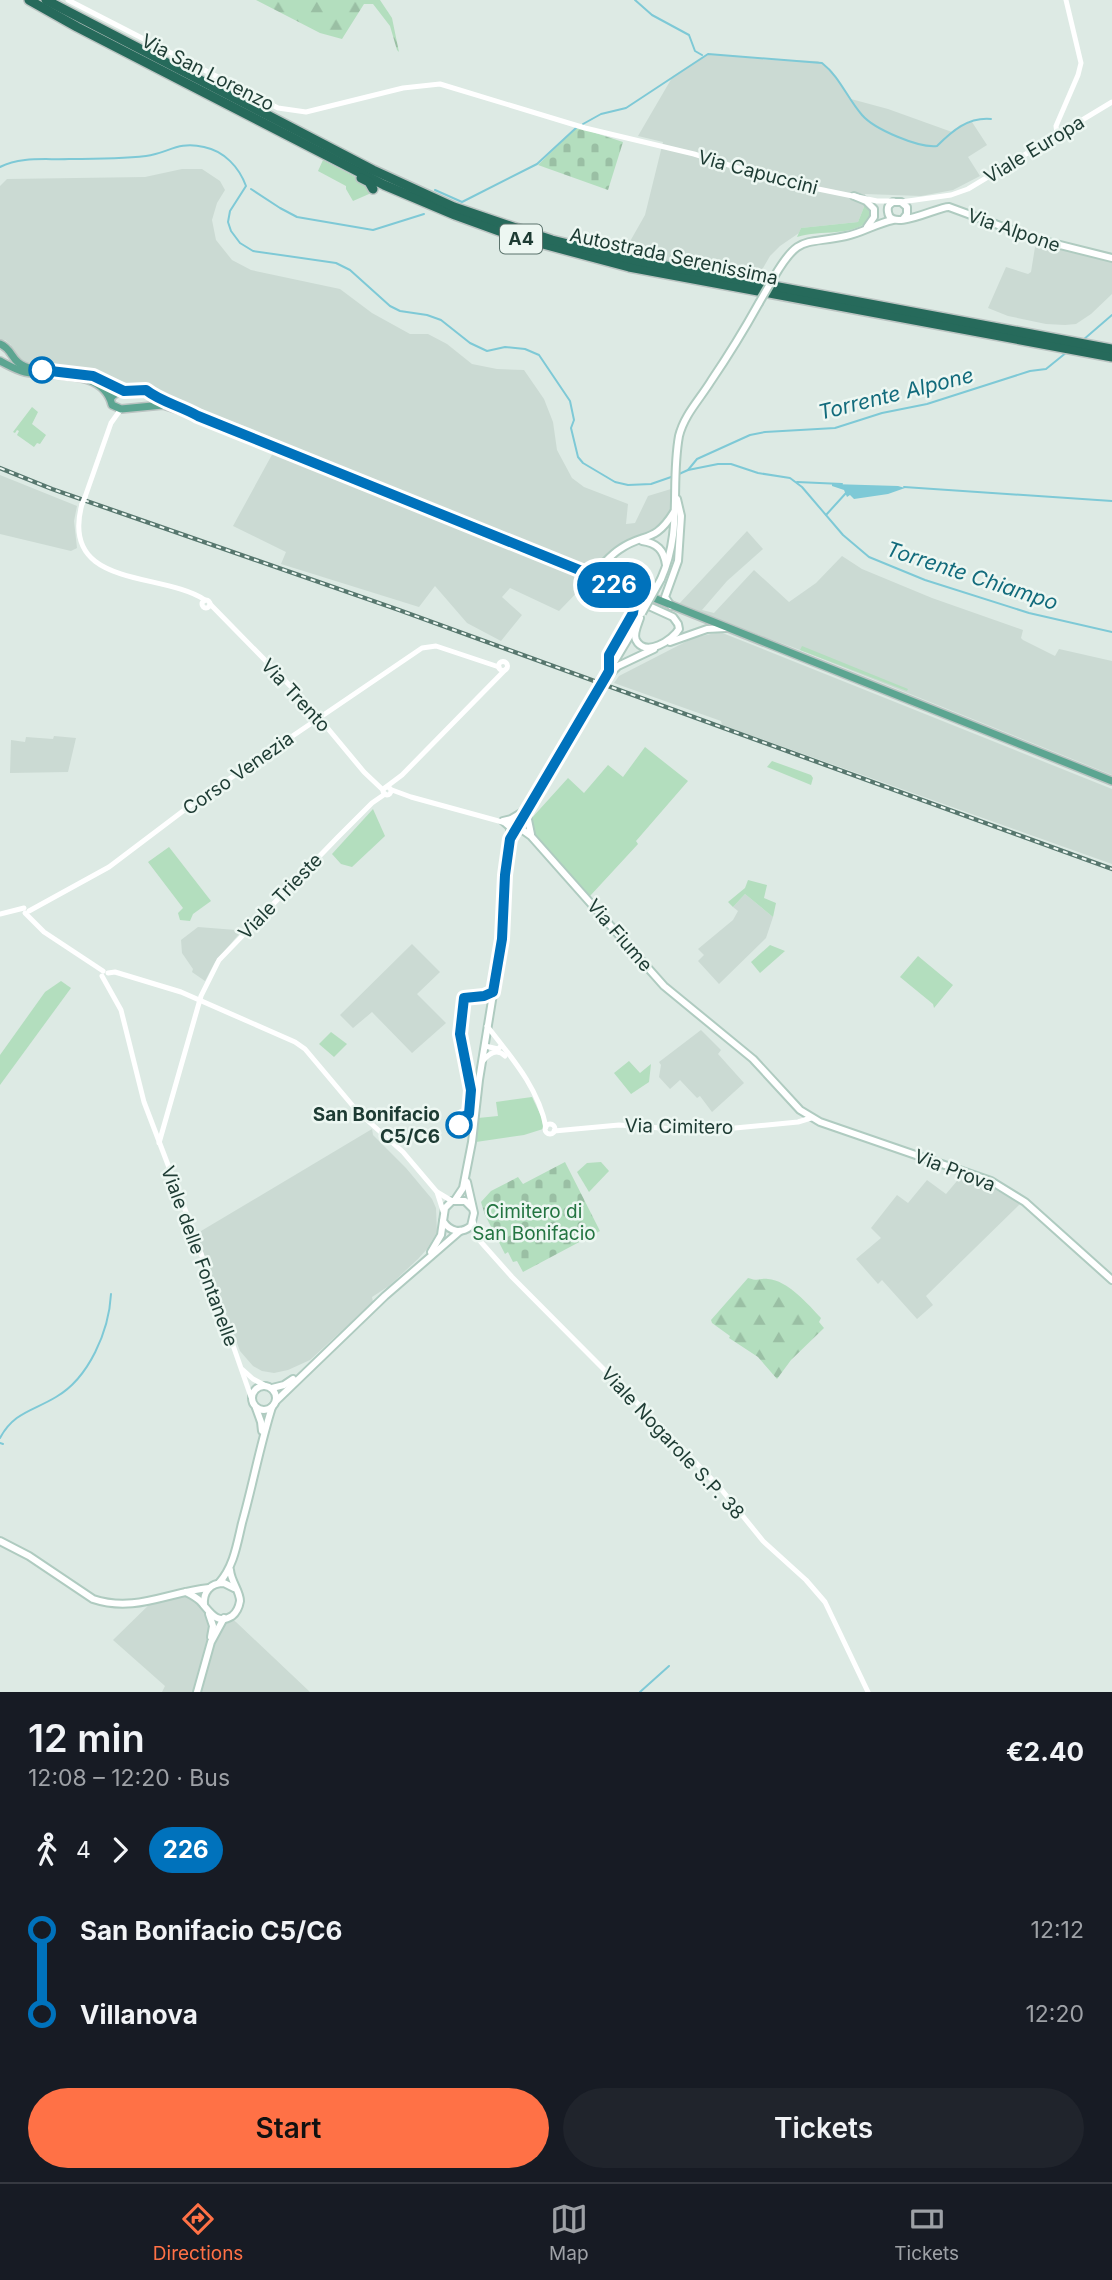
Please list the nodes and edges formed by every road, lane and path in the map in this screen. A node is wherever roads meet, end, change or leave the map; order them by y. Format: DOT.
graph roads {
  1 [pos="29,0"];
  2 [pos="46,0"];
  3 [pos="68,0"];
  4 [pos="1066,0"];
  5 [pos="1112,102"];
  6 [pos="1057,134"];
  7 [pos="640,141"];
  8 [pos="334,159"];
  9 [pos="373,189"];
  10 [pos="854,196"];
  11 [pos="915,200"];
  12 [pos="877,201"];
  13 [pos="898,201"];
  14 [pos="415,209"];
  15 [pos="888,210"];
  16 [pos="907,210"];
  17 [pos="455,215"];
  18 [pos="917,216"];
  19 [pos="903,219"];
  20 [pos="893,220"];
  21 [pos="881,223"];
  22 [pos="859,232"];
  23 [pos="1112,258"];
  24 [pos="0,344"];
  25 [pos="1085,348"];
  26 [pos="1112,349"];
  27 [pos="9,353"];
  28 [pos="1112,357"];
  29 [pos="1,361"];
  30 [pos="124,391"];
  31 [pos="151,395"];
  32 [pos="111,401"];
  33 [pos="148,406"];
  34 [pos="121,409"];
  35 [pos="198,416"];
  36 [pos="111,423"];
  37 [pos="676,498"];
  38 [pos="676,514"];
  39 [pos="661,530"];
  40 [pos="674,536"];
  41 [pos="640,541"];
  42 [pos="602,567"];
  43 [pos="666,567"];
  44 [pos="591,574"];
  45 [pos="605,580"];
  46 [pos="625,593"];
  47 [pos="672,607"];
  48 [pos="641,615"];
  49 [pos="726,628"];
  50 [pos="622,651"];
  51 [pos="629,660"];
  52 [pos="501,667"];
  53 [pos="606,677"];
  54 [pos="319,718"];
  55 [pos="372,780"];
  56 [pos="1112,781"];
  57 [pos="387,790"];
  58 [pos="526,810"];
  59 [pos="503,821"];
  60 [pos="517,826"];
  61 [pos="531,836"];
  62 [pos="510,839"];
  63 [pos="27,910"];
  64 [pos="0,914"];
  65 [pos="103,973"];
  66 [pos="200,999"];
  67 [pos="487,1026"];
  68 [pos="485,1043"];
  69 [pos="501,1046"];
  70 [pos="482,1062"];
  71 [pos="516,1065"];
  72 [pos="808,1116"];
  73 [pos="165,1121"];
  74 [pos="156,1128"];
  75 [pos="159,1143"];
  76 [pos="466,1175"];
  77 [pos="437,1192"];
  78 [pos="454,1200"];
  79 [pos="473,1209"];
  80 [pos="443,1211"];
  81 [pos="443,1221"];
  82 [pos="473,1222"];
  83 [pos="461,1231"];
  84 [pos="480,1241"];
  85 [pos="428,1256"];
  86 [pos="1112,1280"];
  87 [pos="242,1369"];
  88 [pos="304,1372"];
  89 [pos="269,1387"];
  90 [pos="251,1397"];
  91 [pos="274,1404"];
  92 [pos="255,1406"];
  93 [pos="262,1440"];
  94 [pos="0,1541"];
  95 [pos="230,1568"];
  96 [pos="219,1583"];
  97 [pos="209,1588"];
  98 [pos="235,1589"];
  99 [pos="186,1592"];
  100 [pos="204,1605"];
  101 [pos="209,1614"];
  102 [pos="224,1618"];
  103 [pos="211,1642"];
  104 [pos="197,1692"];
  105 [pos="867,1692"];
  1 -- 8 [label="highway, Autostrada Serenissima / A4"];
  2 -- 25 [label="highway, Autostrada Serenissima / A4"];
  3 -- 7 [label="street, Via San Lorenzo"];
  4 -- 6 [label="street"];
  5 -- 6 [label="street, Viale Europa"];
  6 -- 11 [label="street, Viale Europa"];
  7 -- 10 [label="street, Via Capuccini"];
  8 -- 9 [label="highway"];
  8 -- 17 [label="highway, Autostrada Serenissima / A4"];
  10 -- 12 [label="street, Via Capuccini"];
  10 -- 22 [label="main road"];
  11 -- 13 [label="street, Viale Europa"];
  11 -- 16 [label="street"];
  12 -- 13 [label="street, Via Capuccini"];
  12 -- 15 [label="street, Via Capuccini"];
  13 -- 15 [label="main road"];
  13 -- 16 [label="main road"];
  14 -- 17 [label="highway"];
  15 -- 20 [label="main road"];
  15 -- 21 [label="main road"];
  16 -- 18 [label="main road"];
  16 -- 19 [label="main road"];
  17 -- 25 [label="highway, Autostrada Serenissima / A4"];
  18 -- 19 [label="main road, Via Alpone"];
  18 -- 23 [label="main road, Via Alpone"];
  19 -- 20 [label="main road"];
  20 -- 21 [label="main road"];
  21 -- 22 [label="main road"];
  22 -- 37 [label="main road, bridge"];
  24 -- 27 [label="main road"];
  25 -- 26 [label="highway, Autostrada Serenissima / A4"];
  25 -- 28 [label="highway, Autostrada Serenissima / A4"];
  27 -- 29 [label="main road"];
  27 -- 30 [label="main road"];
  29 -- 32 [label="main road"];
  30 -- 31 [label="main road"];
  30 -- 32 [label="main road"];
  31 -- 33 [label="main road"];
  31 -- 35 [label="main road"];
  32 -- 34 [label="main road"];
  32 -- 36 [label="street"];
  33 -- 34 [label="main road"];
  33 -- 35 [label="main road"];
  34 -- 36 [label="street"];
  35 -- 44 [label="main road"];
  36 -- 54 [label="street, Via Trento, bridge"];
  37 -- 38 [label="main road"];
  37 -- 47 [label="main road"];
  38 -- 39 [label="main road"];
  38 -- 40 [label="main road"];
  39 -- 40 [label="main road"];
  39 -- 41 [label="main road"];
  40 -- 43 [label="main road"];
  41 -- 42 [label="main road"];
  41 -- 43 [label="main road"];
  42 -- 44 [label="main road"];
  42 -- 45 [label="main road"];
  43 -- 48 [label="main road, bridge"];
  44 -- 45 [label="main road"];
  45 -- 46 [label="main road"];
  45 -- 47 [label="main road"];
  46 -- 48 [label="main road"];
  46 -- 53 [label="main road"];
  47 -- 49 [label="main road"];
  48 -- 50 [label="main road"];
  49 -- 51 [label="main road"];
  49 -- 56 [label="main road"];
  50 -- 51 [label="main road"];
  50 -- 53 [label="main road"];
  51 -- 53 [label="main road"];
  52 -- 54 [label="street, Corso Venezia"];
  52 -- 57 [label="street, Viale Trieste"];
  53 -- 58 [label="main road, bridge"];
  54 -- 55 [label="street, Via Trento"];
  54 -- 63 [label="street, Corso Venezia"];
  55 -- 57 [label="street, Via Trento"];
  55 -- 57 [label="street"];
  57 -- 59 [label="street, Via Fiume"];
  57 -- 66 [label="street, Viale Trieste"];
  58 -- 59 [label="main road"];
  58 -- 60 [label="main road"];
  58 -- 61 [label="main road"];
  59 -- 60 [label="street, Via Fiume"];
  59 -- 62 [label="main road"];
  60 -- 61 [label="main road, Via Fiume"];
  60 -- 62 [label="main road"];
  61 -- 62 [label="main road"];
  61 -- 72 [label="main road, Via Fiume"];
  62 -- 67 [label="main road"];
  63 -- 64 [label="street"];
  63 -- 65 [label="street"];
  65 -- 66 [label="street"];
  65 -- 74 [label="street, Viale delle Fontanelle"];
  66 -- 73 [label="street, Viale Trieste"];
  66 -- 77 [label="street"];
  67 -- 68 [label="main road"];
  67 -- 69 [label="street"];
  68 -- 69 [label="street"];
  68 -- 70 [label="main road"];
  69 -- 71 [label="street"];
  70 -- 71 [label="street"];
  70 -- 76 [label="main road"];
  71 -- 72 [label="street, Via Cimitero"];
  72 -- 86 [label="main road, Via Prova"];
  73 -- 74 [label="street"];
  73 -- 75 [label="street, Viale Trieste"];
  74 -- 75 [label="street, Viale delle Fontanelle"];
  75 -- 87 [label="street, Viale delle Fontanelle"];
  76 -- 78 [label="main road"];
  76 -- 79 [label="main road"];
  77 -- 78 [label="street"];
  77 -- 80 [label="street"];
  78 -- 79 [label="main road"];
  78 -- 80 [label="main road"];
  79 -- 82 [label="main road"];
  80 -- 81 [label="main road"];
  81 -- 83 [label="main road"];
  81 -- 85 [label="main road"];
  82 -- 83 [label="main road"];
  82 -- 84 [label="street"];
  83 -- 84 [label="street"];
  83 -- 85 [label="main road"];
  84 -- 105 [label="street, Viale Nogarole S.P. 38"];
  85 -- 88 [label="main road"];
  87 -- 89 [label="street, Viale delle Fontanelle"];
  87 -- 90 [label="street, Viale delle Fontanelle"];
  88 -- 89 [label="main road"];
  88 -- 91 [label="main road"];
  89 -- 90 [label="main road"];
  89 -- 91 [label="main road"];
  90 -- 92 [label="main road"];
  91 -- 92 [label="main road"];
  91 -- 93 [label="main road"];
  92 -- 93 [label="main road"];
  93 -- 95 [label="main road"];
  94 -- 99 [label="main road"];
  95 -- 96 [label="main road"];
  95 -- 98 [label="main road"];
  96 -- 97 [label="main road"];
  96 -- 98 [label="main road"];
  97 -- 99 [label="main road"];
  97 -- 100 [label="main road"];
  98 -- 102 [label="main road"];
  99 -- 100 [label="main road"];
  100 -- 101 [label="main road"];
  101 -- 102 [label="main road"];
  101 -- 103 [label="main road"];
  102 -- 103 [label="main road"];
  103 -- 104 [label="main road"];
}
